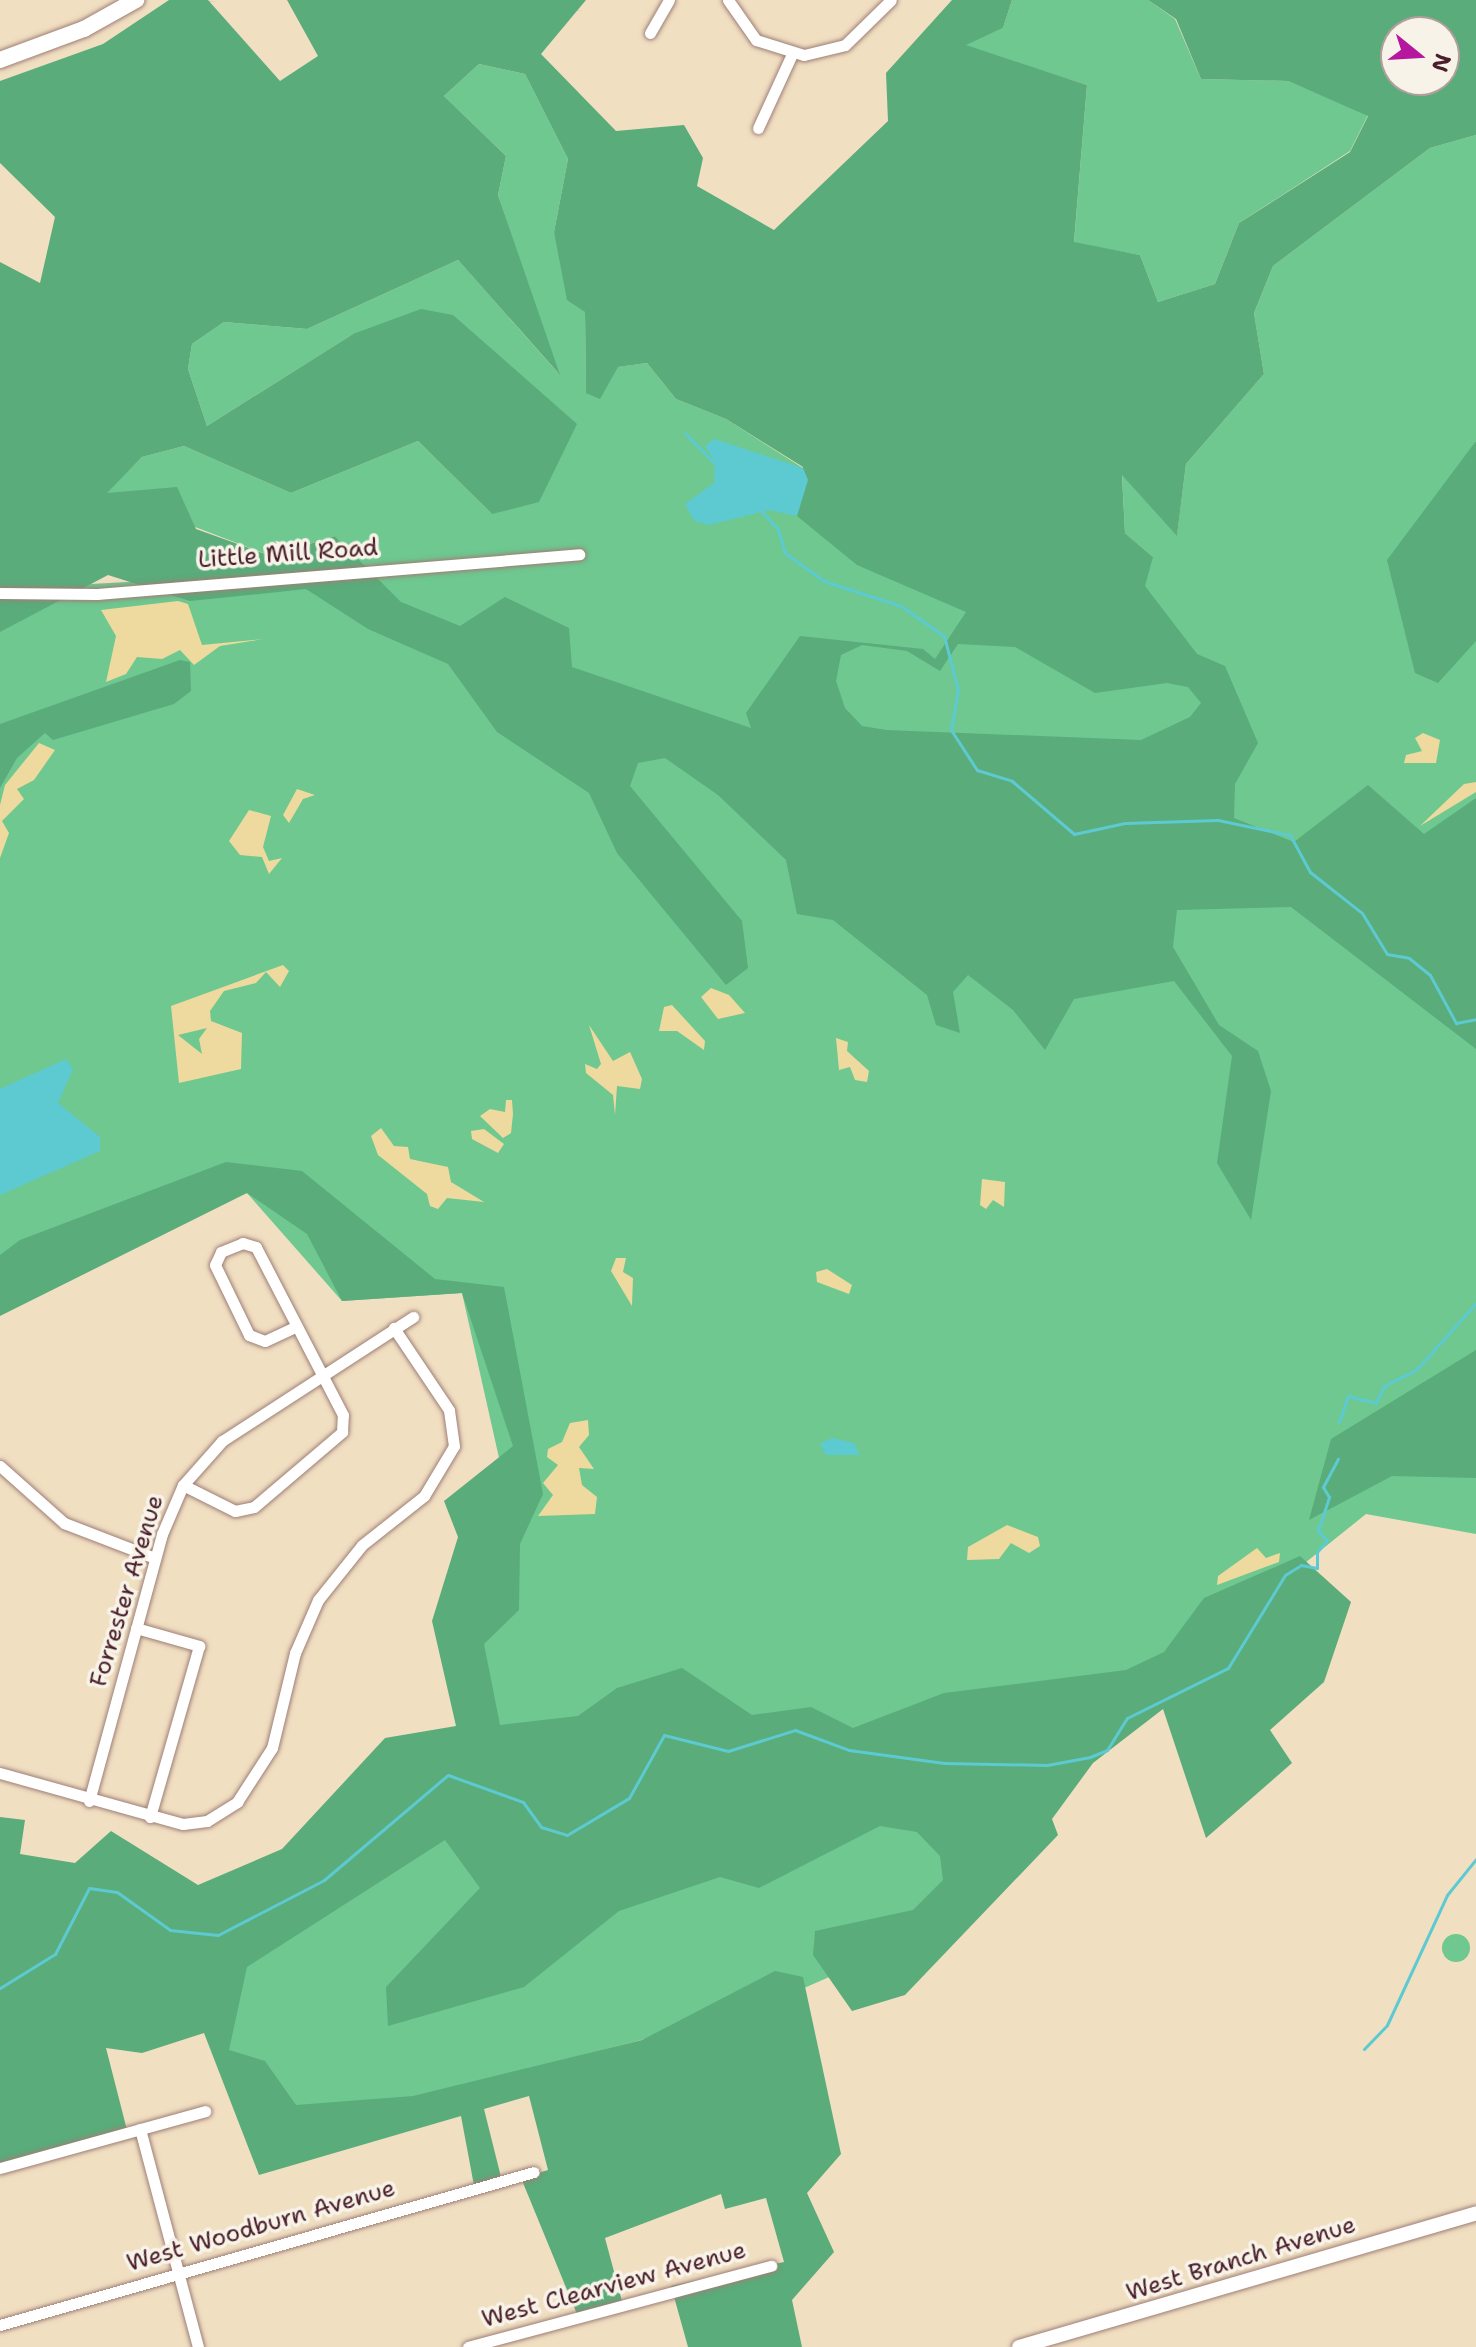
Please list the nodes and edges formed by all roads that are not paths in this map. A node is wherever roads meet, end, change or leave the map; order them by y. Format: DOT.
graph roads {
  1 [pos="136,0"];
  2 [pos="669,0"];
  3 [pos="728,0"];
  4 [pos="891,0"];
  5 [pos="650,33"];
  6 [pos="792,54"];
  7 [pos="0,60"];
  8 [pos="758,128"];
  9 [pos="579,554"];
  10 [pos="0,593"];
  11 [pos="413,1317"];
  12 [pos="295,1327"];
  13 [pos="394,1328"];
  14 [pos="319,1376"];
  15 [pos="0,1466"];
  16 [pos="183,1485"];
  17 [pos="155,1558"];
  18 [pos="136,1628"];
  19 [pos="0,1773"];
  20 [pos="89,1801"];
  21 [pos="150,1817"];
  22 [pos="205,2111"];
  23 [pos="140,2129"];
  24 [pos="0,2168"];
  25 [pos="534,2172"];
  26 [pos="1476,2213"];
  27 [pos="771,2266"];
  28 [pos="176,2274"];
  29 [pos="0,2325"];
  30 [pos="198,2347"];
  31 [pos="468,2347"];
  32 [pos="1019,2347"];
  1 -- 7 [label="main road"];
  2 -- 5 [label="street"];
  3 -- 6 [label="street"];
  4 -- 6 [label="street"];
  6 -- 8 [label="street"];
  9 -- 10 [label="street, Little Mill Road"];
  11 -- 13 [label="street, Forrester Avenue"];
  12 -- 12 [label="street"];
  12 -- 14 [label="street"];
  13 -- 14 [label="street, Forrester Avenue"];
  13 -- 21 [label="street"];
  14 -- 16 [label="street, Forrester Avenue"];
  14 -- 16 [label="street"];
  15 -- 17 [label="street"];
  16 -- 17 [label="street, Forrester Avenue"];
  17 -- 18 [label="street, Forrester Avenue"];
  18 -- 20 [label="street, Forrester Avenue"];
  18 -- 21 [label="street"];
  19 -- 20 [label="street"];
  20 -- 21 [label="street"];
  22 -- 23 [label="street"];
  23 -- 24 [label="street"];
  23 -- 28 [label="street"];
  25 -- 28 [label="street, West Woodburn Avenue"];
  26 -- 32 [label="street, West Branch Avenue"];
  27 -- 31 [label="street, West Clearview Avenue"];
  28 -- 29 [label="street, West Woodburn Avenue"];
  28 -- 30 [label="street"];
}
